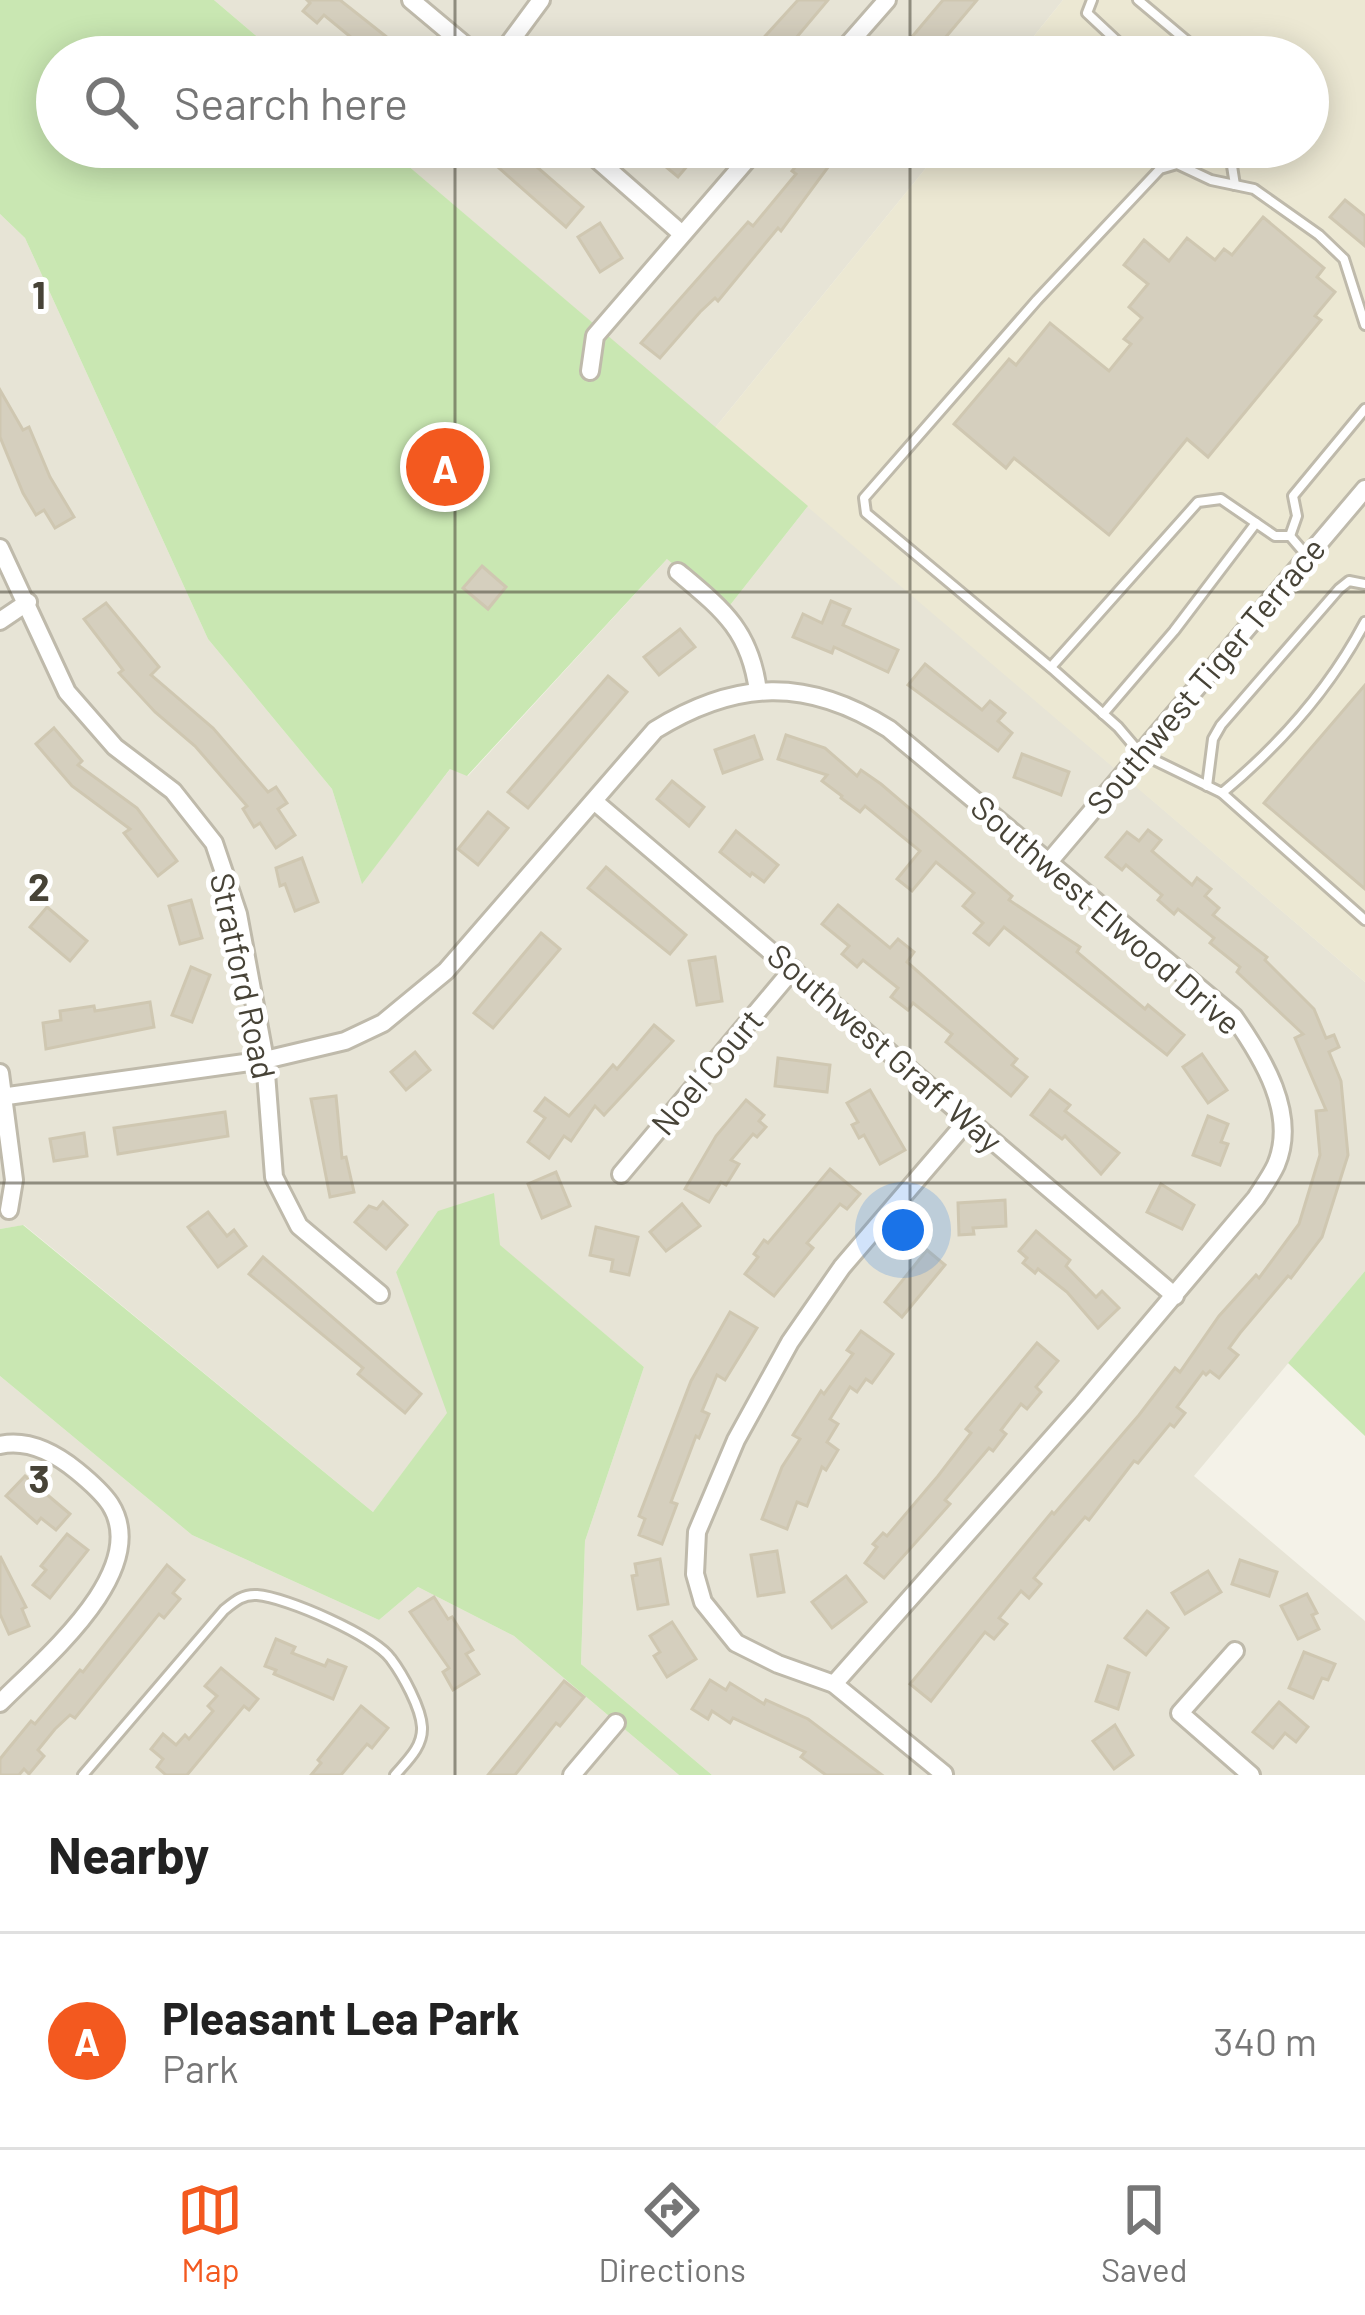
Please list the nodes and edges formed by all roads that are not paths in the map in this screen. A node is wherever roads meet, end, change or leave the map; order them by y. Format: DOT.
graph roads {
  1 [pos="411,0"];
  2 [pos="542,0"];
  3 [pos="887,0"];
  4 [pos="1092,0"];
  5 [pos="1138,0"];
  6 [pos="454,36"];
  7 [pos="515,36"];
  8 [pos="855,36"];
  9 [pos="1109,36"];
  10 [pos="1181,36"];
  11 [pos="607,168"];
  12 [pos="740,168"];
  13 [pos="1166,168"];
  14 [pos="1186,168"];
  15 [pos="1232,168"];
  16 [pos="1235,185"];
  17 [pos="682,234"];
  18 [pos="1365,325"];
  19 [pos="590,371"];
  20 [pos="1365,409"];
  21 [pos="1365,489"];
  22 [pos="1256,524"];
  23 [pos="1290,536"];
  24 [pos="0,548"];
  25 [pos="1308,557"];
  26 [pos="678,572"];
  27 [pos="1365,584"];
  28 [pos="28,602"];
  29 [pos="0,621"];
  30 [pos="1365,622"];
  31 [pos="1051,667"];
  32 [pos="758,691"];
  33 [pos="1103,714"];
  34 [pos="1140,753"];
  35 [pos="1207,786"];
  36 [pos="1222,794"];
  37 [pos="594,801"];
  38 [pos="1048,863"];
  39 [pos="1365,920"];
  40 [pos="794,969"];
  41 [pos="265,1060"];
  42 [pos="0,1073"];
  43 [pos="2,1096"];
  44 [pos="968,1120"];
  45 [pos="621,1174"];
  46 [pos="8,1210"];
  47 [pos="380,1294"];
  48 [pos="1174,1296"];
  49 [pos="0,1445"];
  50 [pos="1235,1651"];
  51 [pos="834,1684"];
  52 [pos="0,1703"];
  53 [pos="616,1723"];
  54 [pos="944,1774"];
  55 [pos="83,1775"];
  56 [pos="395,1775"];
  57 [pos="572,1775"];
  58 [pos="1251,1775"];
  1 -- 6 [label="street"];
  2 -- 7 [label="street"];
  3 -- 8 [label="street"];
  4 -- 9 [label="lane"];
  5 -- 10 [label="lane"];
  11 -- 17 [label="street"];
  12 -- 17 [label="street"];
  13 -- 31 [label="lane"];
  14 -- 16 [label="lane"];
  15 -- 16 [label="lane"];
  16 -- 18 [label="lane"];
  17 -- 19 [label="street"];
  20 -- 23 [label="lane"];
  21 -- 25 [label="street, Southwest Tiger Terrace"];
  22 -- 23 [label="lane"];
  22 -- 31 [label="lane"];
  22 -- 33 [label="lane"];
  23 -- 25 [label="lane"];
  24 -- 28 [label="street, Stratford Road"];
  25 -- 34 [label="street, Southwest Tiger Terrace"];
  26 -- 32 [label="street"];
  27 -- 35 [label="lane"];
  28 -- 29 [label="street"];
  28 -- 41 [label="street, Stratford Road"];
  30 -- 36 [label="lane"];
  31 -- 33 [label="lane"];
  32 -- 37 [label="street, Southwest Elwood Drive"];
  32 -- 38 [label="street, Southwest Elwood Drive"];
  33 -- 34 [label="lane"];
  34 -- 35 [label="lane"];
  34 -- 38 [label="street, Southwest Tiger Terrace"];
  35 -- 36 [label="lane"];
  36 -- 39 [label="lane"];
  37 -- 40 [label="street, Southwest Graff Way"];
  37 -- 41 [label="street, Southwest Elwood Drive"];
  38 -- 48 [label="street, Southwest Elwood Drive"];
  40 -- 44 [label="street, Southwest Graff Way"];
  40 -- 45 [label="street, Noel Court"];
  41 -- 43 [label="street, Southwest Elwood Drive"];
  41 -- 47 [label="street, Stratford Road"];
  42 -- 43 [label="street"];
  43 -- 46 [label="street"];
  44 -- 48 [label="street, Southwest Graff Way"];
  44 -- 51 [label="street"];
  48 -- 51 [label="street, Southwest Elwood Drive"];
  49 -- 52 [label="street"];
  50 -- 58 [label="street"];
  51 -- 54 [label="street"];
  53 -- 57 [label="street"];
  55 -- 56 [label="lane"];
}
